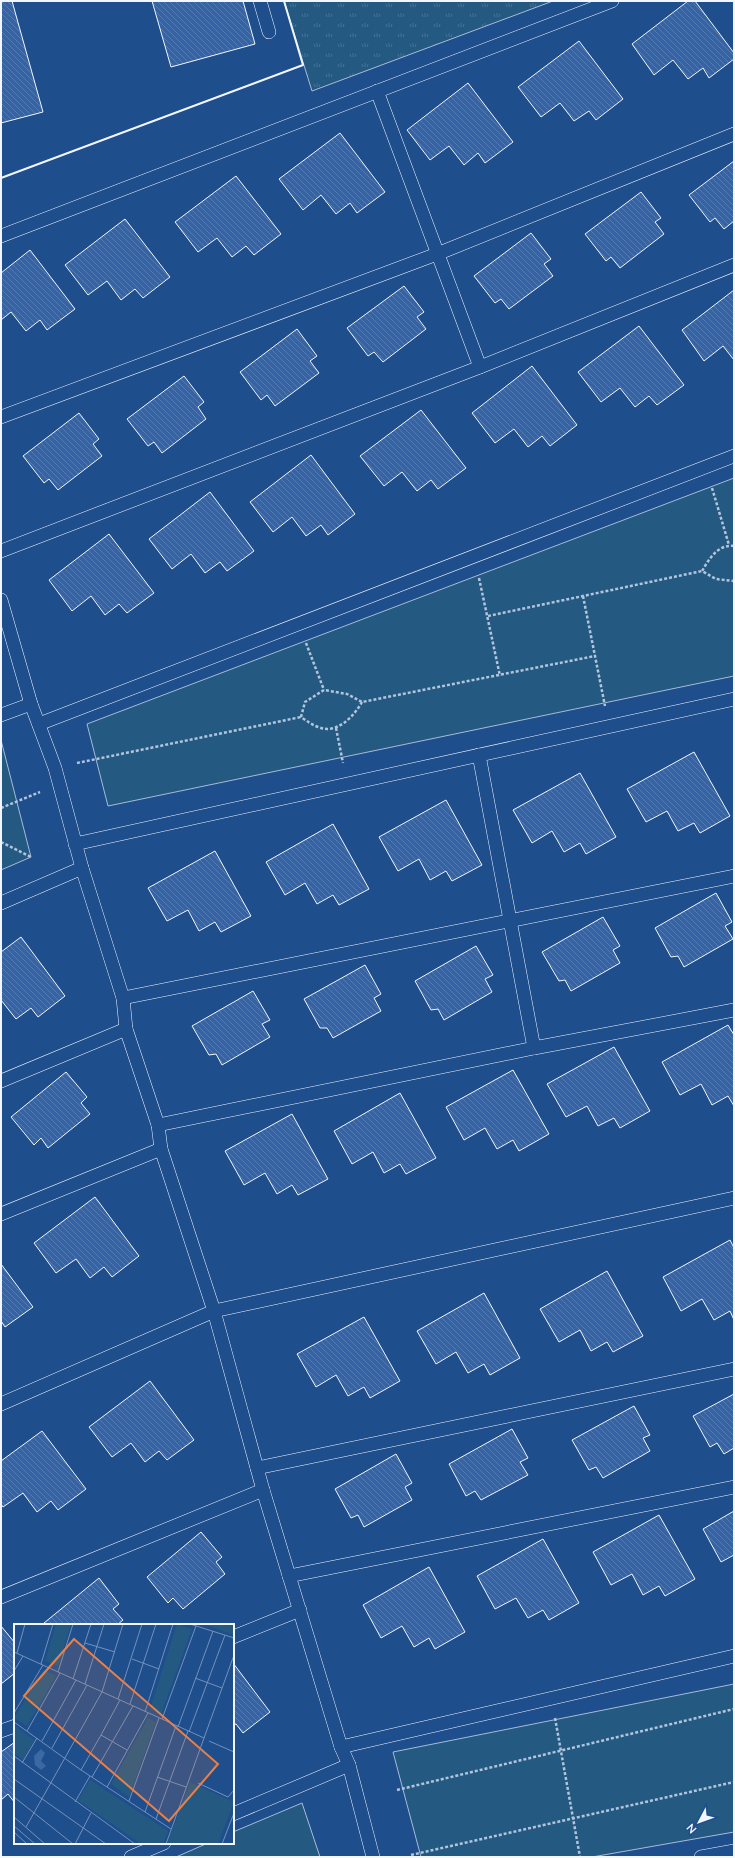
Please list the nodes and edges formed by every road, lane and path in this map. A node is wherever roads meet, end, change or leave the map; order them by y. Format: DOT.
graph roads {
  1 [pos="260,1"];
  2 [pos="612,1"];
  3 [pos="269,32"];
  4 [pos="377,91"];
  5 [pos="734,134"];
  6 [pos="1,236"];
  7 [pos="437,254"];
  8 [pos="734,265"];
  9 [pos="480,367"];
  10 [pos="1,418"];
  11 [pos="734,456"];
  12 [pos="706,466"];
  13 [pos="729,545"];
  14 [pos="734,546"];
  15 [pos="1,551"];
  16 [pos="473,556"];
  17 [pos="702,571"];
  18 [pos="734,581"];
  19 [pos="583,596"];
  20 [pos="1,600"];
  21 [pos="488,616"];
  22 [pos="298,624"];
  23 [pos="595,656"];
  24 [pos="500,676"];
  25 [pos="324,690"];
  26 [pos="734,699"];
  27 [pos="362,702"];
  28 [pos="31,704"];
  29 [pos="1,715"];
  30 [pos="301,717"];
  31 [pos="39,724"];
  32 [pos="609,726"];
  33 [pos="336,728"];
  34 [pos="479,755"];
  35 [pos="54,768"];
  36 [pos="348,783"];
  37 [pos="59,785"];
  38 [pos="1,808"];
  39 [pos="1,842"];
  40 [pos="75,844"];
  41 [pos="31,857"];
  42 [pos="82,868"];
  43 [pos="734,876"];
  44 [pos="1,903"];
  45 [pos="511,920"];
  46 [pos="122,998"];
  47 [pos="734,1010"];
  48 [pos="126,1029"];
  49 [pos="534,1048"];
  50 [pos="1,1081"];
  51 [pos="158,1125"];
  52 [pos="161,1148"];
  53 [pos="734,1198"];
  54 [pos="1,1214"];
  55 [pos="214,1311"];
  56 [pos="734,1369"];
  57 [pos="1,1404"];
  58 [pos="257,1468"];
  59 [pos="734,1487"];
  60 [pos="263,1490"];
  61 [pos="289,1576"];
  62 [pos="1,1597"];
  63 [pos="300,1610"];
  64 [pos="234,1637"];
  65 [pos="734,1656"];
  66 [pos="551,1698"];
  67 [pos="734,1709"];
  68 [pos="14,1726"];
  69 [pos="1,1731"];
  70 [pos="341,1747"];
  71 [pos="562,1751"];
  72 [pos="348,1765"];
  73 [pos="734,1782"];
  74 [pos="397,1790"];
  75 [pos="234,1814"];
  76 [pos="573,1818"];
  77 [pos="162,1844"];
  78 [pos="734,1852"];
  79 [pos="411,1855"];
  80 [pos="131,1857"];
  81 [pos="373,1857"];
  82 [pos="580,1857"];
  83 [pos="701,1857"];
  1 -- 3 [label="lane"];
  2 -- 4 [label="lane"];
  4 -- 6 [label="lane"];
  4 -- 7 [label="lane"];
  5 -- 7 [label="lane"];
  7 -- 9 [label="lane"];
  7 -- 10 [label="lane"];
  8 -- 9 [label="lane"];
  9 -- 15 [label="lane"];
  11 -- 12 [label="lane"];
  12 -- 13 [label="path"];
  12 -- 16 [label="lane"];
  13 -- 14 [label="path"];
  13 -- 17 [label="path"];
  16 -- 21 [label="path"];
  16 -- 22 [label="lane"];
  17 -- 18 [label="path"];
  17 -- 19 [label="path"];
  19 -- 21 [label="path"];
  19 -- 23 [label="path"];
  20 -- 28 [label="lane"];
  21 -- 24 [label="path"];
  22 -- 25 [label="path"];
  22 -- 31 [label="lane"];
  23 -- 24 [label="path"];
  23 -- 32 [label="path"];
  24 -- 27 [label="path"];
  25 -- 27 [label="path"];
  25 -- 30 [label="path"];
  26 -- 32 [label="lane"];
  27 -- 33 [label="path"];
  28 -- 29 [label="lane"];
  28 -- 31 [label="lane"];
  30 -- 33 [label="path"];
  30 -- 35 [label="path"];
  31 -- 35 [label="lane"];
  32 -- 34 [label="lane"];
  33 -- 36 [label="path"];
  34 -- 36 [label="lane"];
  34 -- 45 [label="lane"];
  35 -- 37 [label="lane"];
  36 -- 40 [label="lane"];
  37 -- 38 [label="path"];
  37 -- 40 [label="lane"];
  39 -- 41 [label="path"];
  40 -- 42 [label="lane"];
  42 -- 44 [label="lane"];
  42 -- 46 [label="lane"];
  43 -- 45 [label="lane"];
  45 -- 46 [label="lane"];
  45 -- 49 [label="lane"];
  46 -- 48 [label="lane"];
  47 -- 49 [label="lane"];
  48 -- 50 [label="lane"];
  48 -- 51 [label="lane"];
  49 -- 51 [label="lane"];
  51 -- 52 [label="lane"];
  52 -- 54 [label="lane"];
  52 -- 55 [label="lane"];
  53 -- 55 [label="lane"];
  55 -- 57 [label="lane"];
  55 -- 58 [label="lane"];
  56 -- 58 [label="lane"];
  58 -- 60 [label="lane"];
  59 -- 61 [label="lane"];
  60 -- 61 [label="lane"];
  60 -- 62 [label="lane"];
  61 -- 63 [label="lane"];
  63 -- 64 [label="lane"];
  63 -- 70 [label="lane"];
  65 -- 66 [label="lane"];
  66 -- 70 [label="lane"];
  66 -- 71 [label="path"];
  67 -- 71 [label="path"];
  68 -- 69 [label="lane"];
  70 -- 72 [label="lane"];
  71 -- 74 [label="path"];
  71 -- 76 [label="path"];
  72 -- 75 [label="lane"];
  72 -- 81 [label="lane"];
  73 -- 76 [label="path"];
  76 -- 79 [label="path"];
  76 -- 82 [label="path"];
  77 -- 80 [label="lane"];
  78 -- 83 [label="lane"];
}
